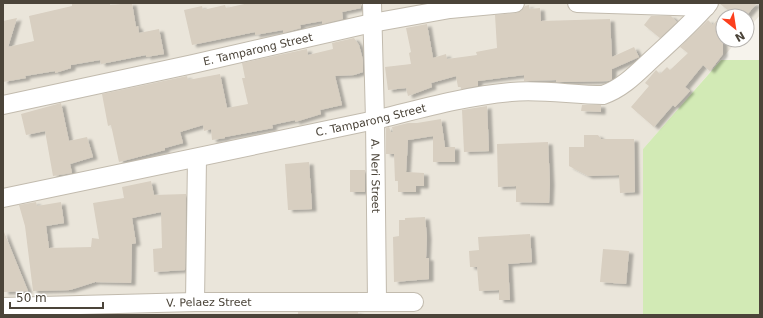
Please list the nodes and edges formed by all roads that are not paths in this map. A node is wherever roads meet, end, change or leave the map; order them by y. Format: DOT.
graph roads {
  1 [pos="372,3"];
  2 [pos="515,3"];
  3 [pos="577,3"];
  4 [pos="708,5"];
  5 [pos="372,23"];
  6 [pos="3,105"];
  7 [pos="375,120"];
  8 [pos="197,158"];
  9 [pos="3,198"];
  10 [pos="377,301"];
  11 [pos="195,302"];
  12 [pos="414,302"];
  13 [pos="3,307"];
  1 -- 5 [label="street, A. Neri Street"];
  2 -- 5 [label="street, E. Tamparong Street"];
  3 -- 4 [label="street"];
  4 -- 7 [label="street, C. Tamparong Street"];
  5 -- 6 [label="street, E. Tamparong Street"];
  5 -- 7 [label="street, A. Neri Street"];
  7 -- 8 [label="street, C. Tamparong Street"];
  7 -- 10 [label="street, A. Neri Street"];
  8 -- 9 [label="street, C. Tamparong Street"];
  8 -- 11 [label="street"];
  10 -- 11 [label="street, V. Pelaez Street"];
  10 -- 12 [label="street, V. Pelaez Street"];
  11 -- 13 [label="street, V. Pelaez Street"];
}
